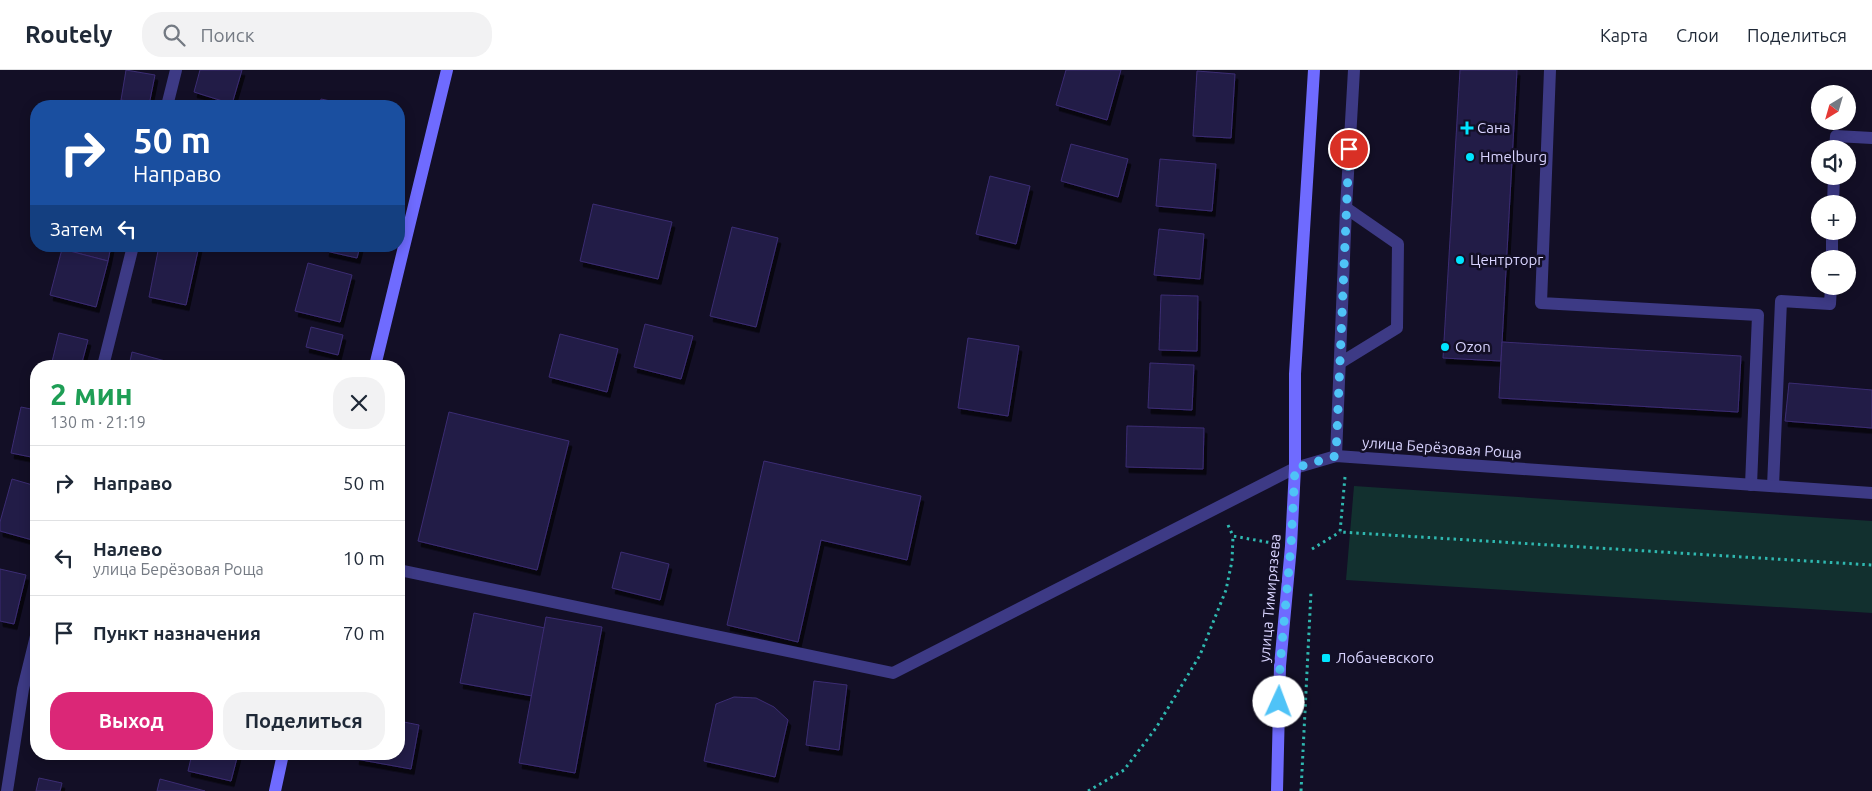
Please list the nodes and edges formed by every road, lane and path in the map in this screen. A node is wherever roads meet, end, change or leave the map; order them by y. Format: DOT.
graph roads {
  1 [pos="176,70"];
  2 [pos="447,70"];
  3 [pos="1314,70"];
  4 [pos="1354,70"];
  5 [pos="1550,70"];
  6 [pos="168,100"];
  7 [pos="1872,138"];
  8 [pos="1836,140"];
  9 [pos="1346,208"];
  10 [pos="405,243"];
  11 [pos="132,252"];
  12 [pos="403,252"];
  13 [pos="1830,295"];
  14 [pos="104,360"];
  15 [pos="376,360"];
  16 [pos="1340,363"];
  17 [pos="1341,457"];
  18 [pos="1295,468"];
  19 [pos="1751,485"];
  20 [pos="1773,486"];
  21 [pos="1872,493"];
  22 [pos="1233,536"];
  23 [pos="1313,549"];
  24 [pos="1312,558"];
  25 [pos="1872,565"];
  26 [pos="405,571"];
  27 [pos="1311,588"];
  28 [pos="30,660"];
  29 [pos="283,760"];
  30 [pos="7,791"];
  31 [pos="275,791"];
  32 [pos="1088,791"];
  33 [pos="1277,791"];
  34 [pos="1301,791"];
  1 -- 6 [label="street"];
  2 -- 10 [label="main road"];
  3 -- 18 [label="main road, улица Тимирязева"];
  4 -- 9 [label="street"];
  5 -- 19 [label="street"];
  7 -- 8 [label="street"];
  9 -- 16 [label="street"];
  9 -- 16 [label="street"];
  11 -- 14 [label="street"];
  12 -- 15 [label="main road"];
  13 -- 20 [label="street"];
  16 -- 17 [label="street"];
  17 -- 18 [label="street"];
  17 -- 19 [label="street, улица Берёзовая Роща"];
  17 -- 25 [label="path"];
  18 -- 26 [label="street"];
  18 -- 33 [label="main road, улица Тимирязева"];
  19 -- 20 [label="street, улица Берёзовая Роща"];
  20 -- 21 [label="street, улица Берёзовая Роща"];
  22 -- 32 [label="path"];
  23 -- 24 [label="path"];
  27 -- 34 [label="path"];
  28 -- 30 [label="street"];
  29 -- 31 [label="main road"];
}
